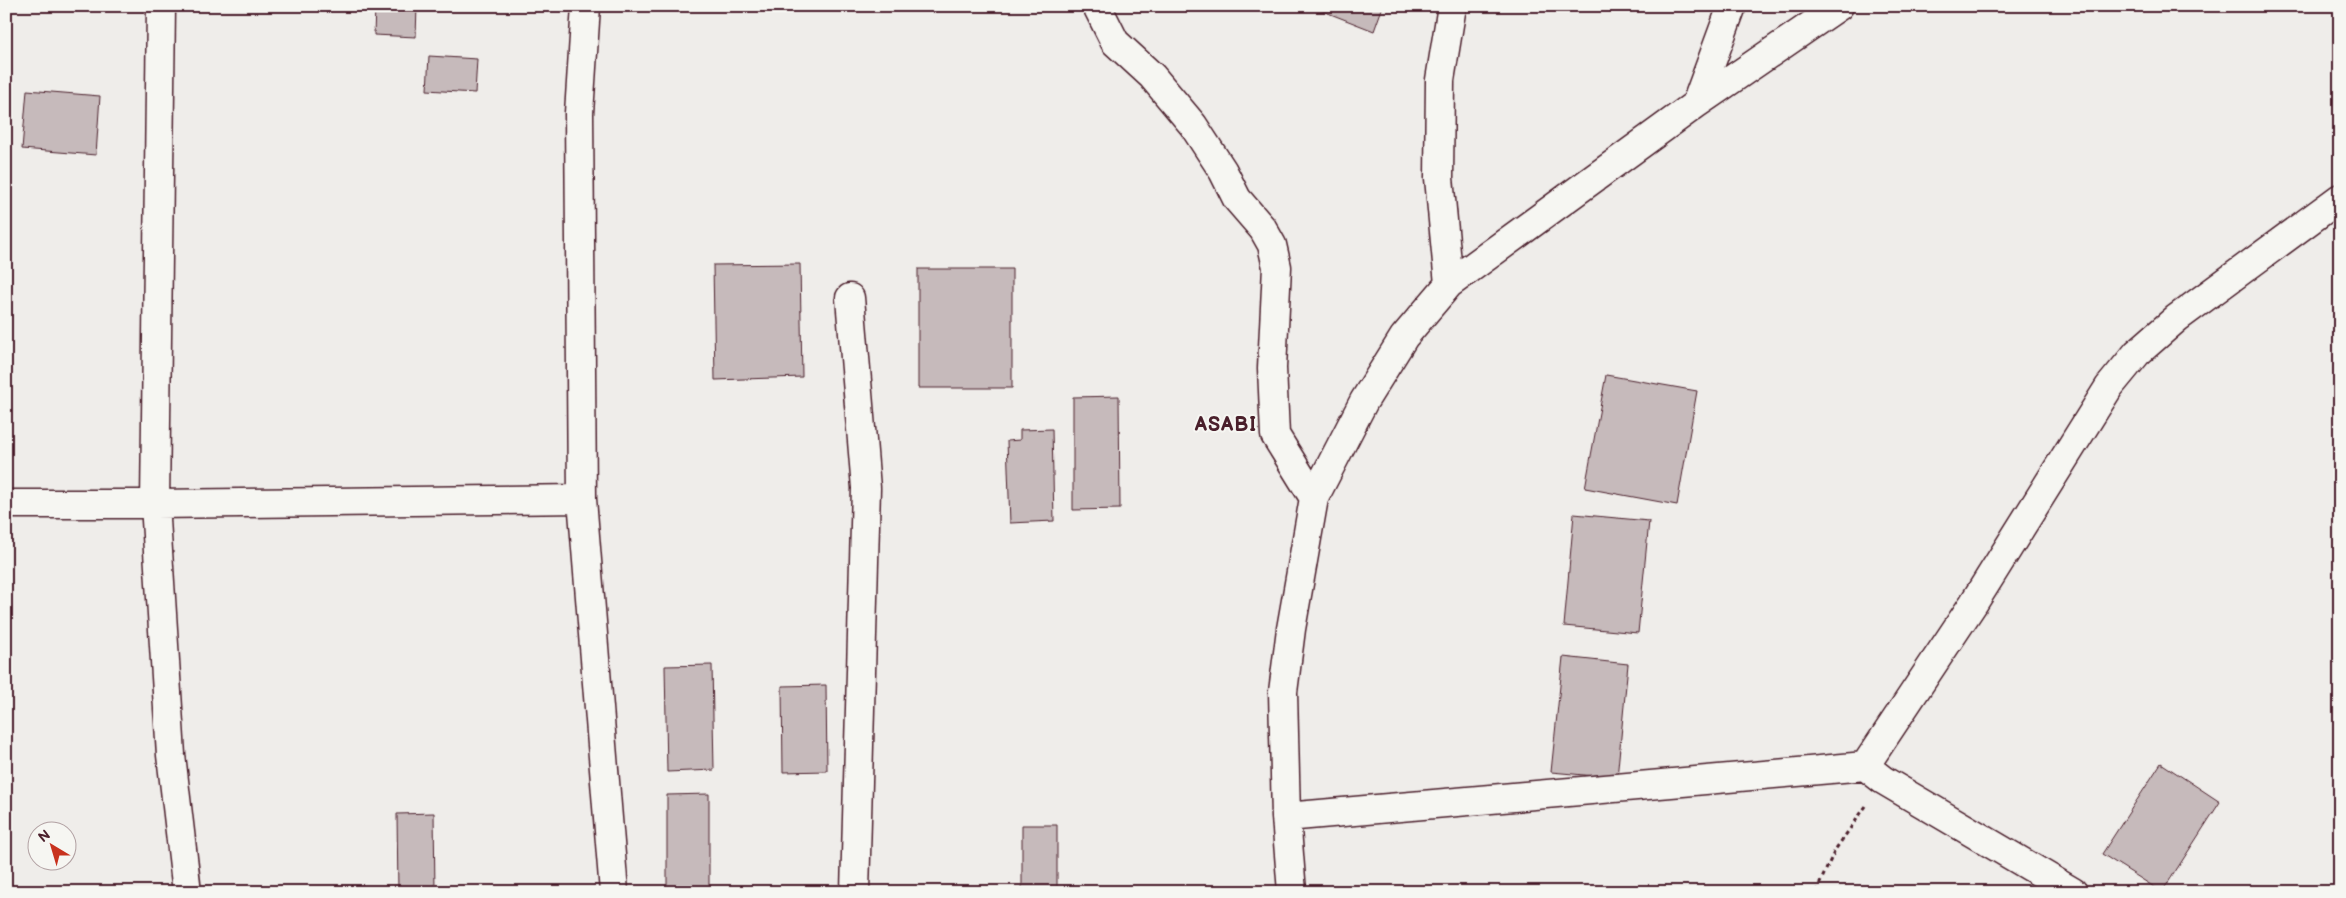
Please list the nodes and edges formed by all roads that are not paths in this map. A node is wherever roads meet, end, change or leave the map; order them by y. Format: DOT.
graph roads {
  1 [pos="161,6"];
  2 [pos="586,6"];
  3 [pos="1097,6"];
  4 [pos="1452,6"];
  5 [pos="1732,6"];
  6 [pos="1839,6"];
  7 [pos="1696,104"];
  8 [pos="2340,198"];
  9 [pos="1449,284"];
  10 [pos="850,298"];
  11 [pos="1314,498"];
  12 [pos="582,499"];
  13 [pos="6,504"];
  14 [pos="155,504"];
  15 [pos="1874,773"];
  16 [pos="1286,817"];
  17 [pos="187,892"];
  18 [pos="614,892"];
  19 [pos="855,892"];
  20 [pos="1292,892"];
  21 [pos="2073,892"];
  1 -- 14 [label="street"];
  2 -- 12 [label="street"];
  3 -- 11 [label="street"];
  4 -- 9 [label="street"];
  5 -- 7 [label="street"];
  6 -- 7 [label="street"];
  7 -- 9 [label="street"];
  8 -- 15 [label="street"];
  9 -- 11 [label="street"];
  10 -- 19 [label="street"];
  11 -- 16 [label="street"];
  12 -- 14 [label="street"];
  12 -- 18 [label="street"];
  13 -- 14 [label="street"];
  14 -- 17 [label="street"];
  15 -- 16 [label="street"];
  15 -- 21 [label="street"];
  16 -- 20 [label="street"];
}
